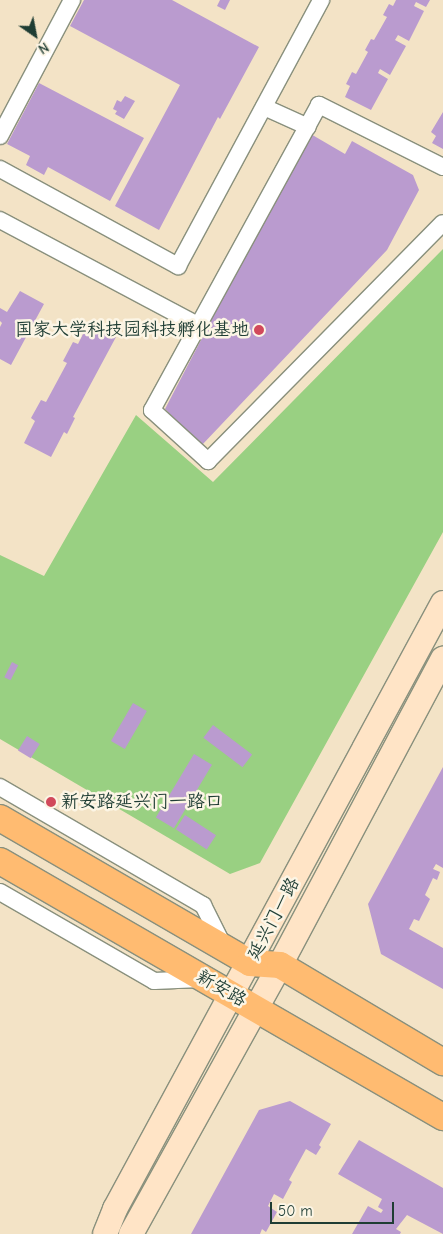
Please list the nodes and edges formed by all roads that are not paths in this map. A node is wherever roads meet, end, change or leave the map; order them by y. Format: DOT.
graph roads {
  1 [pos="72,0"];
  2 [pos="322,0"];
  3 [pos="264,107"];
  4 [pos="308,127"];
  5 [pos="0,136"];
  6 [pos="443,167"];
  7 [pos="0,169"];
  8 [pos="0,220"];
  9 [pos="443,223"];
  10 [pos="199,326"];
  11 [pos="443,603"];
  12 [pos="443,659"];
  13 [pos="0,787"];
  14 [pos="0,818"];
  15 [pos="0,861"];
  16 [pos="0,892"];
  17 [pos="225,949"];
  18 [pos="250,963"];
  19 [pos="280,966"];
  20 [pos="203,978"];
  21 [pos="231,995"];
  22 [pos="256,1010"];
  23 [pos="443,1062"];
  24 [pos="443,1116"];
  25 [pos="104,1234"];
  26 [pos="131,1234"];
  1 -- 5 [label="street"];
  2 -- 3 [label="street"];
  3 -- 4 [label="street"];
  3 -- 7 [label="street"];
  4 -- 6 [label="street"];
  4 -- 10 [label="street"];
  8 -- 10 [label="street"];
  9 -- 10 [label="street"];
  11 -- 18 [label="street, 延兴门一路"];
  12 -- 19 [label="street, 延兴门一路"];
  13 -- 17 [label="street"];
  14 -- 17 [label="main road, 新安路"];
  15 -- 20 [label="main road, 新安路"];
  16 -- 20 [label="street"];
  17 -- 18 [label="main road, 新安路"];
  18 -- 19 [label="main road, 新安路"];
  18 -- 21 [label="street, 延兴门一路"];
  19 -- 22 [label="street, 延兴门一路"];
  19 -- 23 [label="main road, 新安路"];
  20 -- 21 [label="main road, 新安路"];
  21 -- 22 [label="main road, 新安路"];
  21 -- 25 [label="street, 延兴门一路"];
  22 -- 24 [label="main road, 新安路"];
  22 -- 26 [label="street, 延兴门一路"];
}
